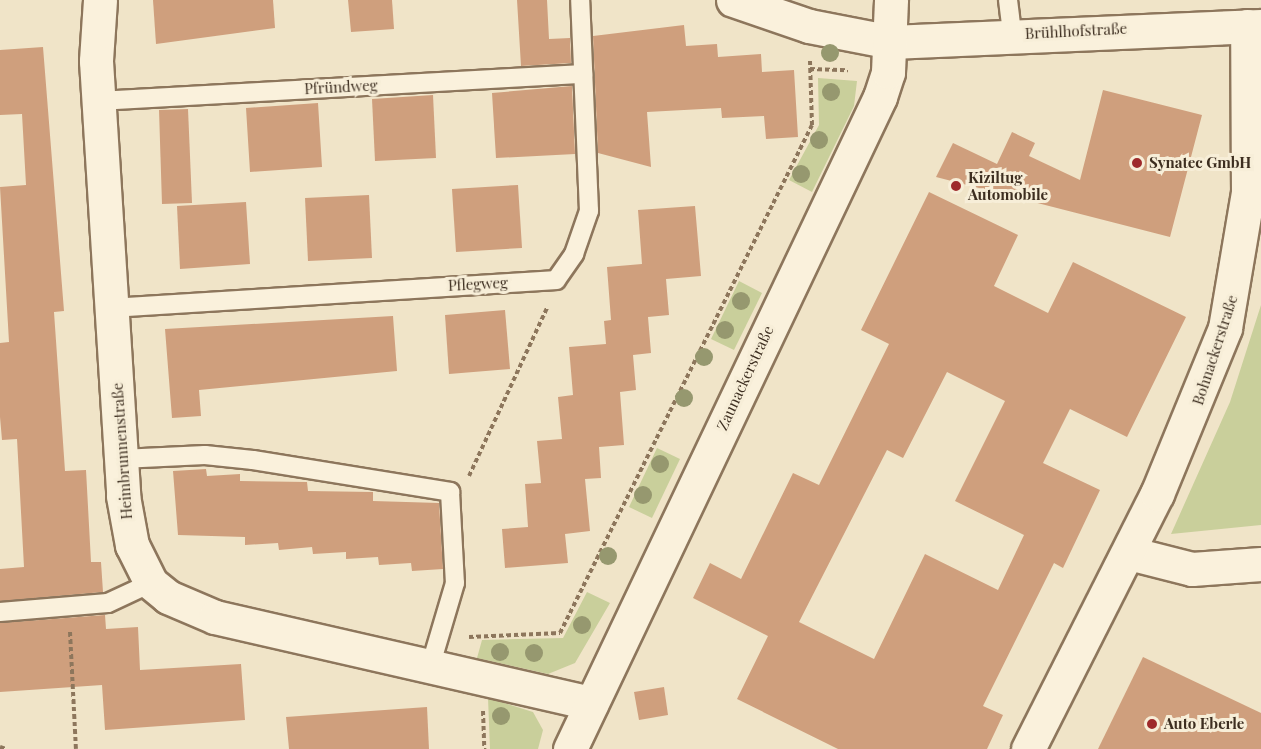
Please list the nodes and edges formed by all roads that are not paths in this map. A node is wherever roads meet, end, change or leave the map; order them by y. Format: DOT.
graph roads {
  1 [pos="100,0"];
  2 [pos="580,0"];
  3 [pos="733,0"];
  4 [pos="891,0"];
  5 [pos="1008,0"];
  6 [pos="1254,26"];
  7 [pos="1012,35"];
  8 [pos="891,42"];
  9 [pos="583,74"];
  10 [pos="98,101"];
  11 [pos="112,308"];
  12 [pos="121,459"];
  13 [pos="1129,553"];
  14 [pos="1261,564"];
  15 [pos="151,583"];
  16 [pos="0,612"];
  17 [pos="445,668"];
  18 [pos="591,702"];
  19 [pos="570,749"];
  20 [pos="1028,749"];
  1 -- 10 [label="street, Heimbrunnenstraße"];
  2 -- 9 [label="lane"];
  3 -- 8 [label="street"];
  4 -- 8 [label="street, Zaunackerstraße"];
  5 -- 7 [label="lane"];
  6 -- 7 [label="street, Brühlhofstraße"];
  6 -- 13 [label="street, Bohnackerstraße"];
  7 -- 8 [label="street, Brühlhofstraße"];
  8 -- 18 [label="street, Zaunackerstraße"];
  9 -- 10 [label="lane, Pfründweg"];
  9 -- 11 [label="lane, Pflegweg"];
  10 -- 11 [label="street, Heimbrunnenstraße"];
  11 -- 12 [label="street, Heimbrunnenstraße"];
  12 -- 15 [label="street, Heimbrunnenstraße"];
  12 -- 17 [label="lane"];
  13 -- 14 [label="street"];
  13 -- 20 [label="street, Bohnackerstraße"];
  15 -- 16 [label="lane"];
  15 -- 17 [label="street"];
  17 -- 18 [label="street"];
  18 -- 19 [label="street, Zaunackerstraße"];
}
